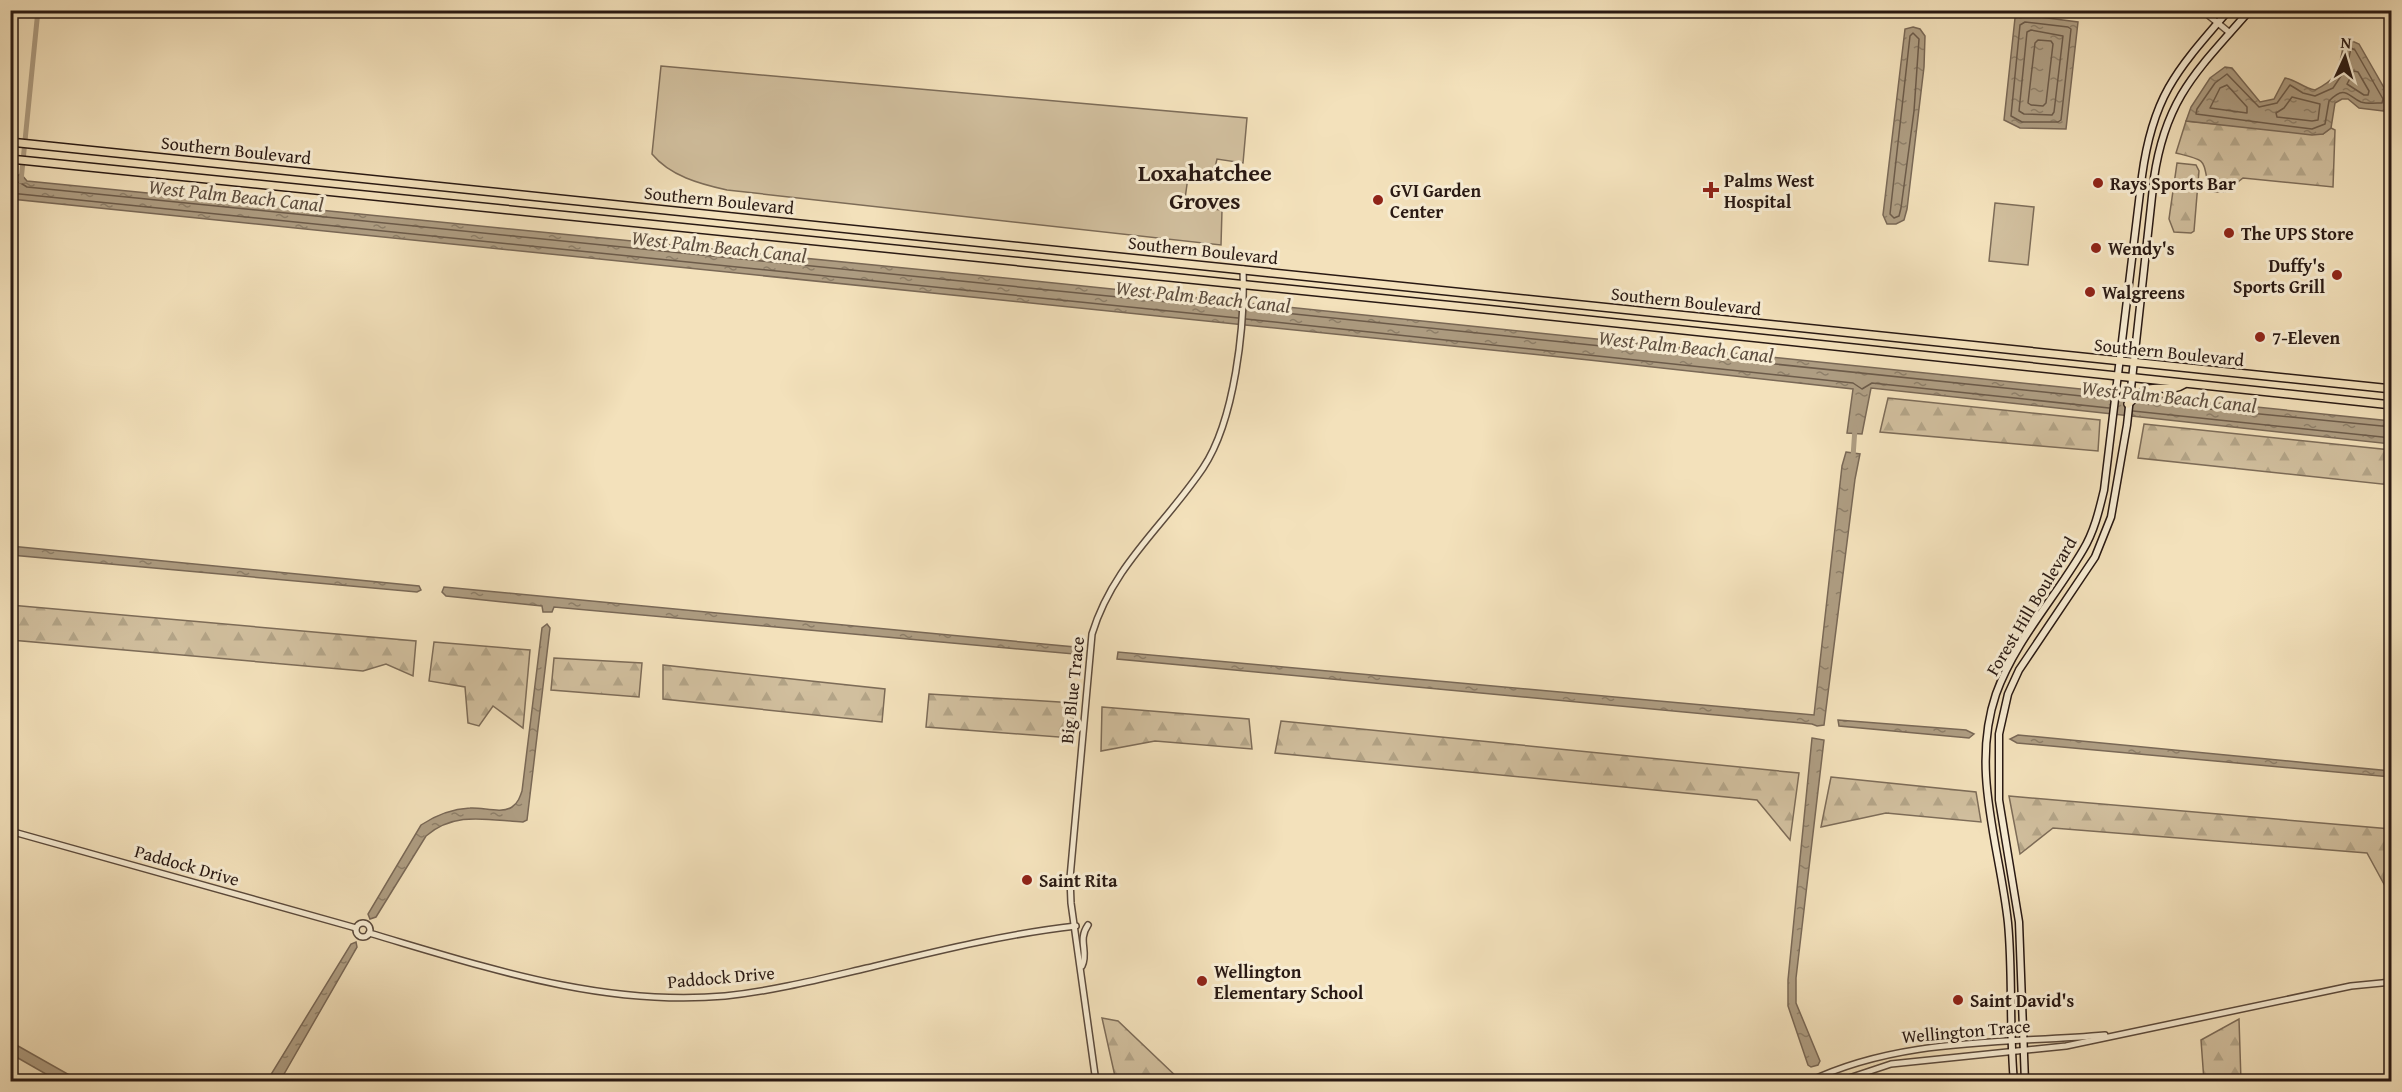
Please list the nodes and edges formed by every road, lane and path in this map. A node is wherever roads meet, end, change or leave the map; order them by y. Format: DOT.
graph roads {
  1 [pos="2202,10"];
  2 [pos="2229,10"];
  3 [pos="2250,10"];
  4 [pos="2218,23"];
  5 [pos="2230,33"];
  6 [pos="12,142"];
  7 [pos="11,159"];
  8 [pos="1243,269"];
  9 [pos="1244,285"];
  10 [pos="2118,362"];
  11 [pos="2132,363"];
  12 [pos="2117,377"];
  13 [pos="2131,378"];
  14 [pos="2184,384"];
  15 [pos="2391,390"];
  16 [pos="2128,404"];
  17 [pos="2391,405"];
  18 [pos="10,831"];
  19 [pos="2019,922"];
  20 [pos="1088,925"];
  21 [pos="1076,926"];
  22 [pos="356,928"];
  23 [pos="369,933"];
  24 [pos="2009,943"];
  25 [pos="1082,968"];
  26 [pos="2391,982"];
  27 [pos="2130,1033"];
  28 [pos="2022,1040"];
  29 [pos="2011,1041"];
  30 [pos="2022,1051"];
  31 [pos="2012,1052"];
  32 [pos="1096,1082"];
  33 [pos="1808,1082"];
  34 [pos="1836,1082"];
  35 [pos="2014,1082"];
  36 [pos="2025,1082"];
  1 -- 4 [label="street"];
  2 -- 4 [label="main road, Forest Hill Boulevard"];
  3 -- 5 [label="main road, Forest Hill Boulevard"];
  4 -- 5 [label="street"];
  4 -- 10 [label="main road, Forest Hill Boulevard"];
  5 -- 11 [label="main road, Forest Hill Boulevard"];
  6 -- 8 [label="highway, Southern Boulevard"];
  7 -- 9 [label="highway, Southern Boulevard"];
  8 -- 9 [label="street, Big Blue Trace"];
  8 -- 10 [label="highway, Southern Boulevard"];
  9 -- 12 [label="highway, Southern Boulevard"];
  9 -- 21 [label="street, Big Blue Trace"];
  10 -- 11 [label="highway, Southern Boulevard"];
  10 -- 12 [label="main road, Forest Hill Boulevard"];
  11 -- 13 [label="main road, Forest Hill Boulevard"];
  11 -- 15 [label="highway, Southern Boulevard"];
  12 -- 13 [label="highway, Southern Boulevard"];
  12 -- 24 [label="main road, Forest Hill Boulevard"];
  13 -- 14 [label="highway, Southern Boulevard"];
  13 -- 16 [label="main road, Forest Hill Boulevard"];
  14 -- 16 [label="highway"];
  14 -- 17 [label="highway, Southern Boulevard"];
  16 -- 19 [label="main road, Forest Hill Boulevard"];
  18 -- 22 [label="street, Paddock Drive"];
  19 -- 24 [label="main road"];
  19 -- 28 [label="main road, Forest Hill Boulevard"];
  20 -- 25 [label="street"];
  21 -- 23 [label="street, Paddock Drive"];
  21 -- 25 [label="street, Big Blue Trace"];
  22 -- 23 [label="street"];
  22 -- 23 [label="street"];
  24 -- 29 [label="main road, Forest Hill Boulevard"];
  25 -- 32 [label="street, Big Blue Trace"];
  26 -- 27 [label="street, Wellington Trace"];
  27 -- 28 [label="street, Wellington Trace"];
  27 -- 30 [label="street, Wellington Trace"];
  28 -- 29 [label="street, Wellington Trace"];
  28 -- 30 [label="main road, Forest Hill Boulevard"];
  29 -- 31 [label="main road, Forest Hill Boulevard"];
  29 -- 33 [label="street, Wellington Trace"];
  30 -- 31 [label="street, Wellington Trace"];
  30 -- 36 [label="main road, Forest Hill Boulevard"];
  31 -- 34 [label="street, Wellington Trace"];
  31 -- 35 [label="main road, Forest Hill Boulevard"];
}
